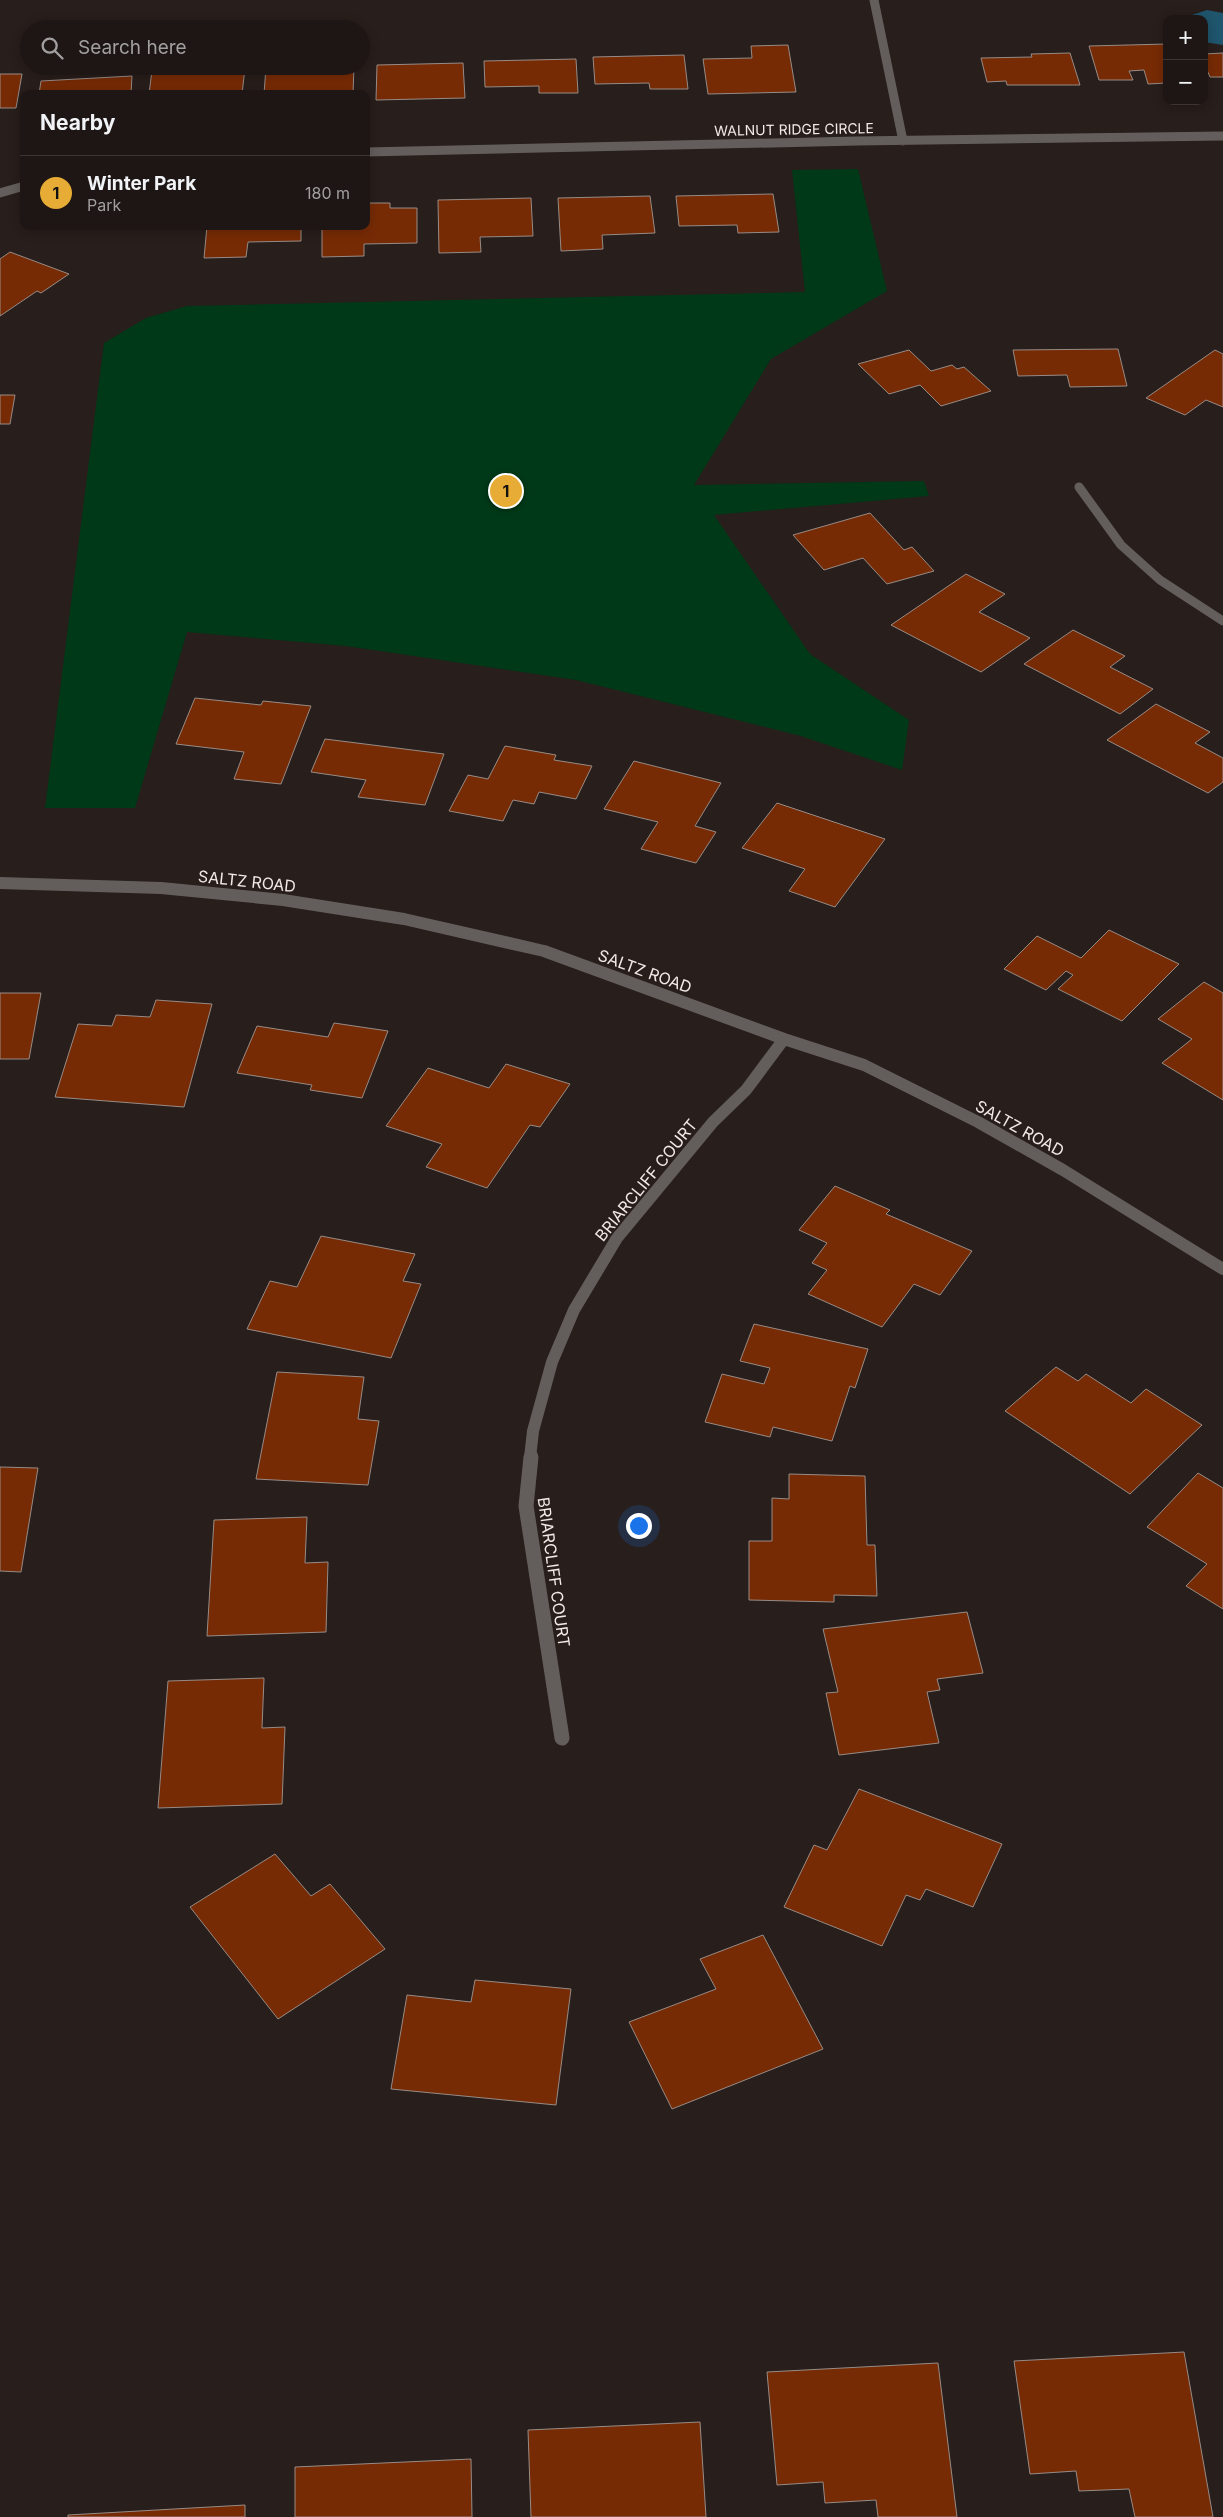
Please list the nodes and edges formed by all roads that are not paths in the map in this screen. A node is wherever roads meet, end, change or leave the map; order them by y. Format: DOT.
graph roads {
  1 [pos="874,0"];
  2 [pos="1223,136"];
  3 [pos="903,141"];
  4 [pos="370,152"];
  5 [pos="20,187"];
  6 [pos="0,193"];
  7 [pos="1079,487"];
  8 [pos="1223,621"];
  9 [pos="0,883"];
  10 [pos="784,1039"];
  11 [pos="1223,1269"];
  12 [pos="562,1738"];
  1 -- 3 [label="street"];
  2 -- 3 [label="street, WALNUT RIDGE CIRCLE"];
  3 -- 4 [label="street, WALNUT RIDGE CIRCLE"];
  5 -- 6 [label="street"];
  7 -- 8 [label="street"];
  9 -- 10 [label="street, SALTZ ROAD"];
  10 -- 11 [label="street, SALTZ ROAD"];
  10 -- 12 [label="street, BRIARCLIFF COURT"];
}
